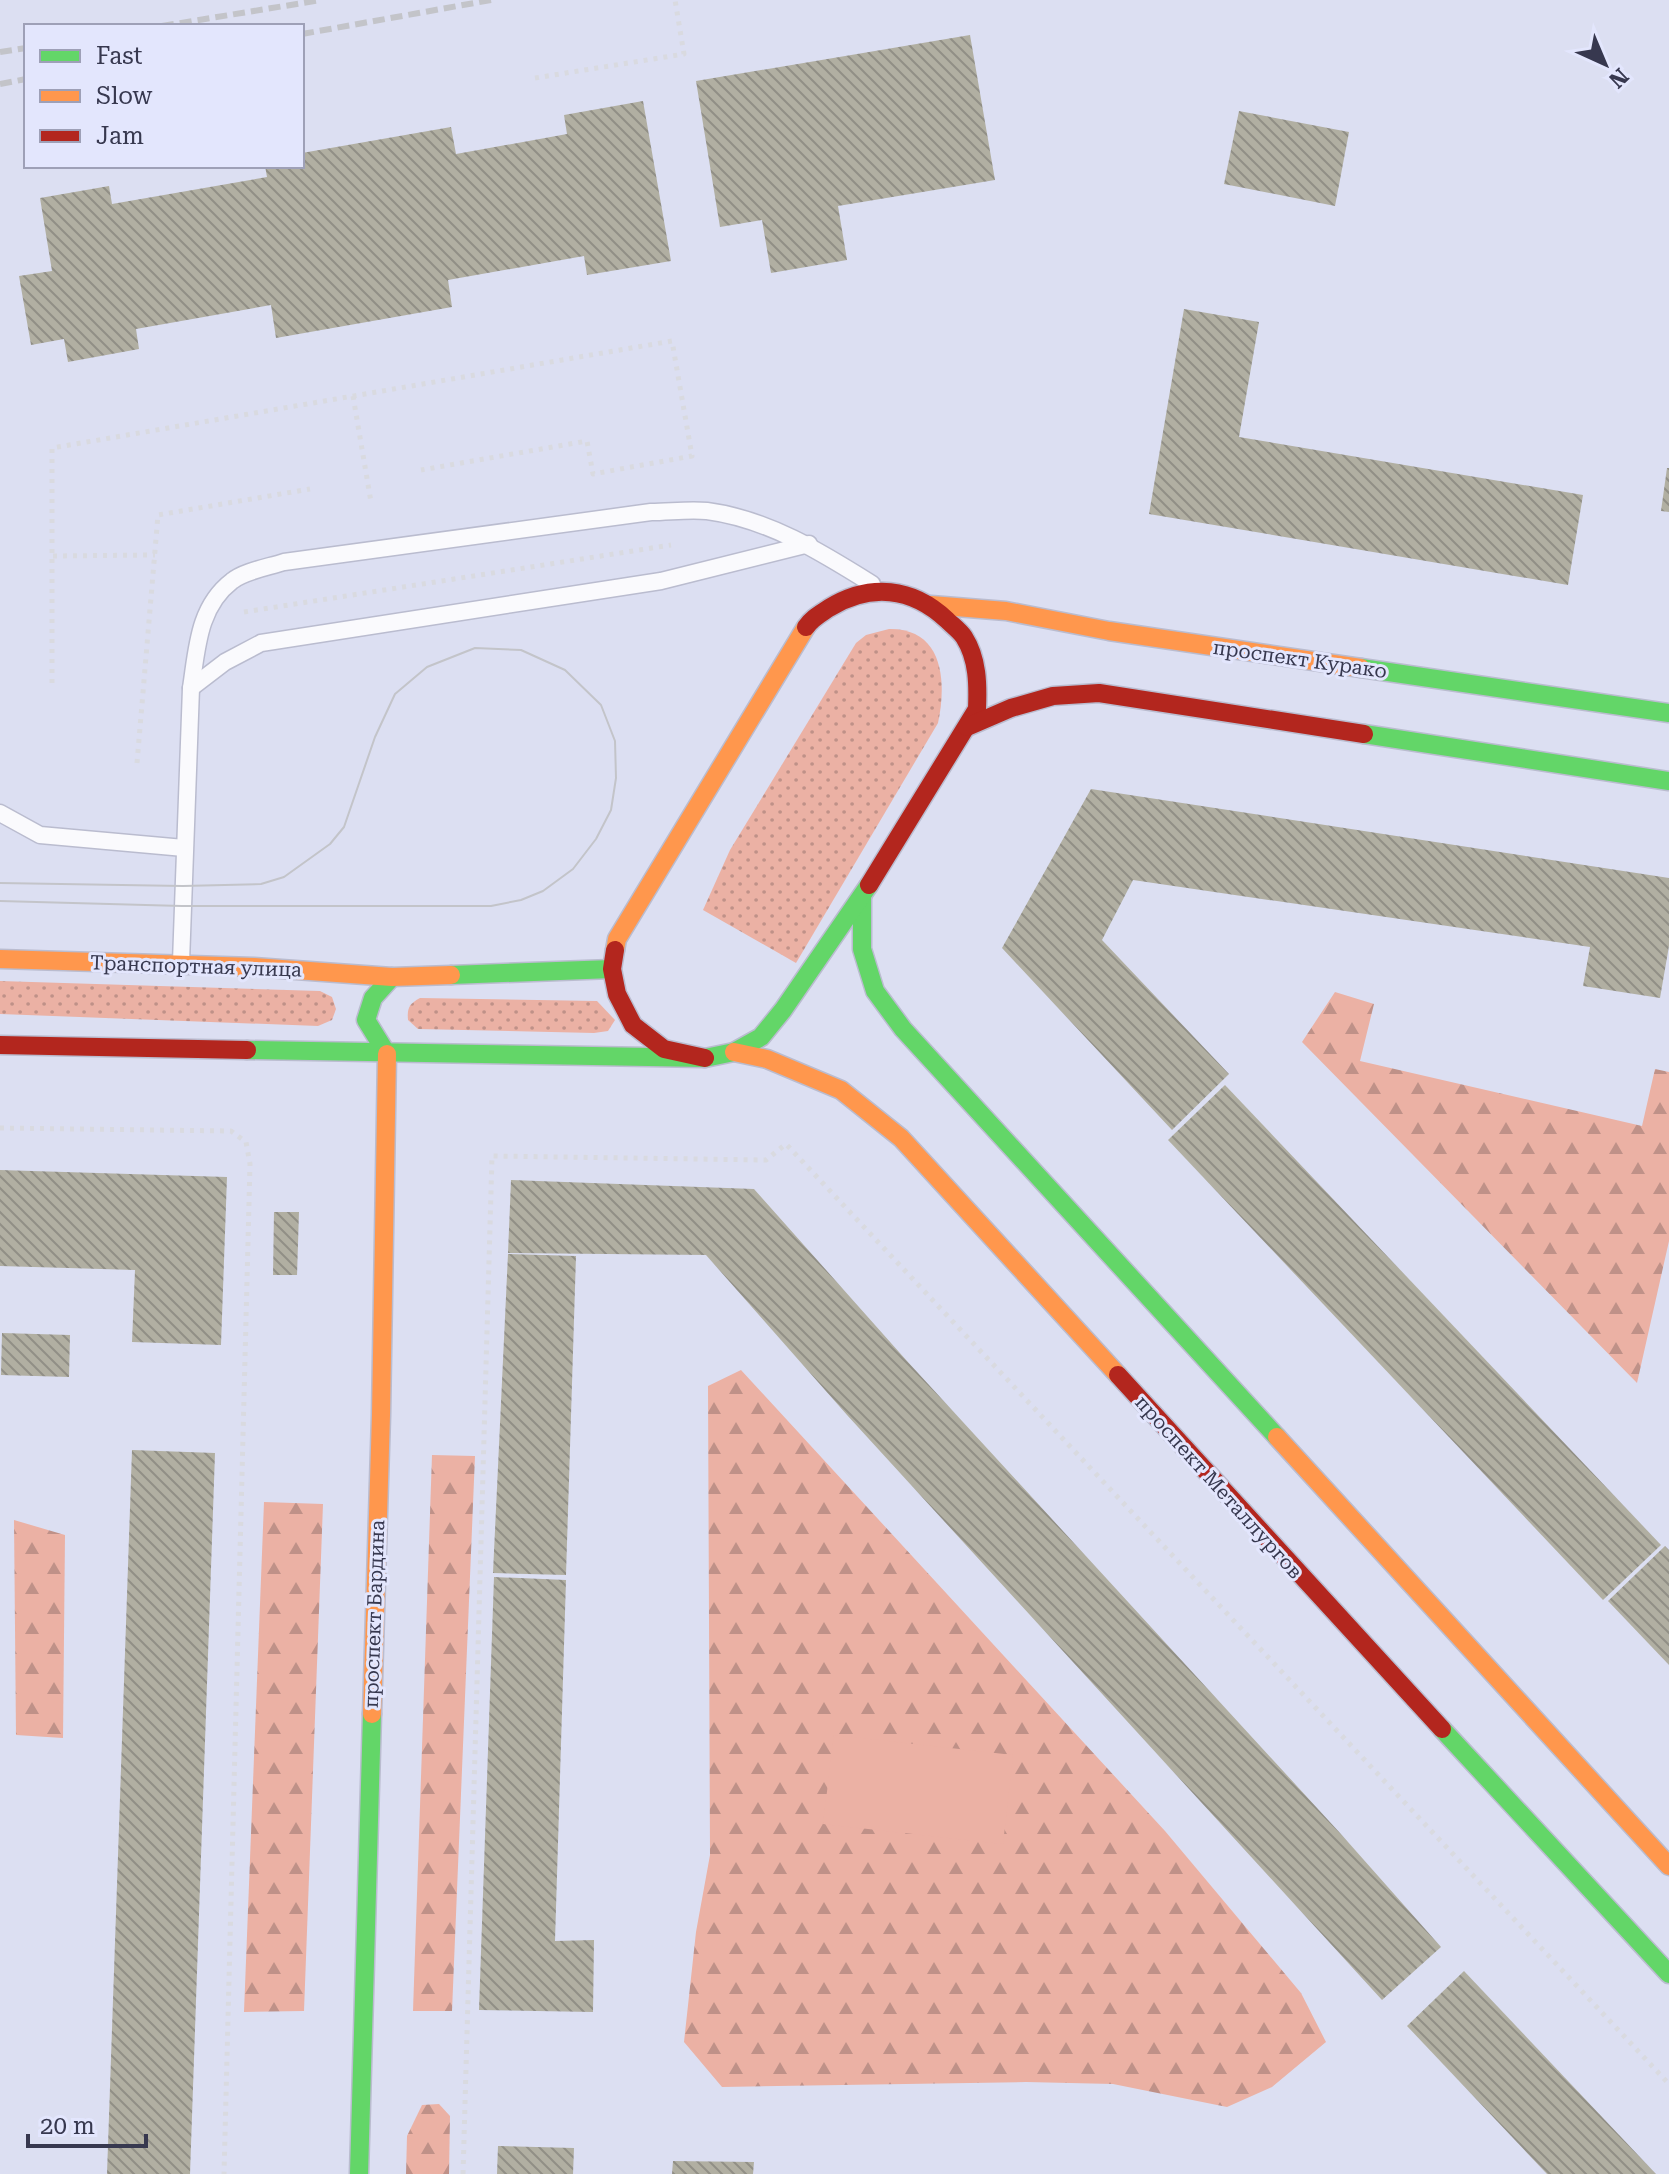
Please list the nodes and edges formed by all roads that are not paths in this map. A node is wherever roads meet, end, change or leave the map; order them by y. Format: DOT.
graph roads {
  1 [pos="809,544"];
  2 [pos="884,591"];
  3 [pos="931,605"];
  4 [pos="191,688"];
  5 [pos="1669,713"];
  6 [pos="967,727"];
  7 [pos="1669,781"];
  8 [pos="0,813"];
  9 [pos="184,848"];
  10 [pos="862,896"];
  11 [pos="0,959"];
  12 [pos="181,964"];
  13 [pos="612,969"];
  14 [pos="392,977"];
  15 [pos="0,1045"];
  16 [pos="734,1052"];
  17 [pos="387,1054"];
  18 [pos="705,1058"];
  19 [pos="1669,1866"];
  20 [pos="1669,1974"];
  21 [pos="359,2174"];
  1 -- 2 [label="lane"];
  1 -- 4 [label="lane"];
  1 -- 4 [label="lane"];
  2 -- 3 [label="main road"];
  2 -- 13 [label="main road"];
  3 -- 5 [label="main road, проспект Курако"];
  3 -- 6 [label="main road"];
  4 -- 9 [label="lane"];
  6 -- 7 [label="main road"];
  6 -- 10 [label="main road"];
  8 -- 9 [label="lane"];
  9 -- 12 [label="lane"];
  10 -- 16 [label="main road"];
  10 -- 19 [label="main road"];
  11 -- 12 [label="main road, Транспортная улица"];
  12 -- 14 [label="main road, Транспортная улица"];
  13 -- 14 [label="main road, Транспортная улица"];
  13 -- 18 [label="main road"];
  14 -- 17 [label="main road"];
  15 -- 17 [label="main road"];
  16 -- 18 [label="main road"];
  16 -- 20 [label="main road, проспект Металлургов"];
  17 -- 18 [label="main road"];
  17 -- 21 [label="main road, проспект Бардина"];
}
